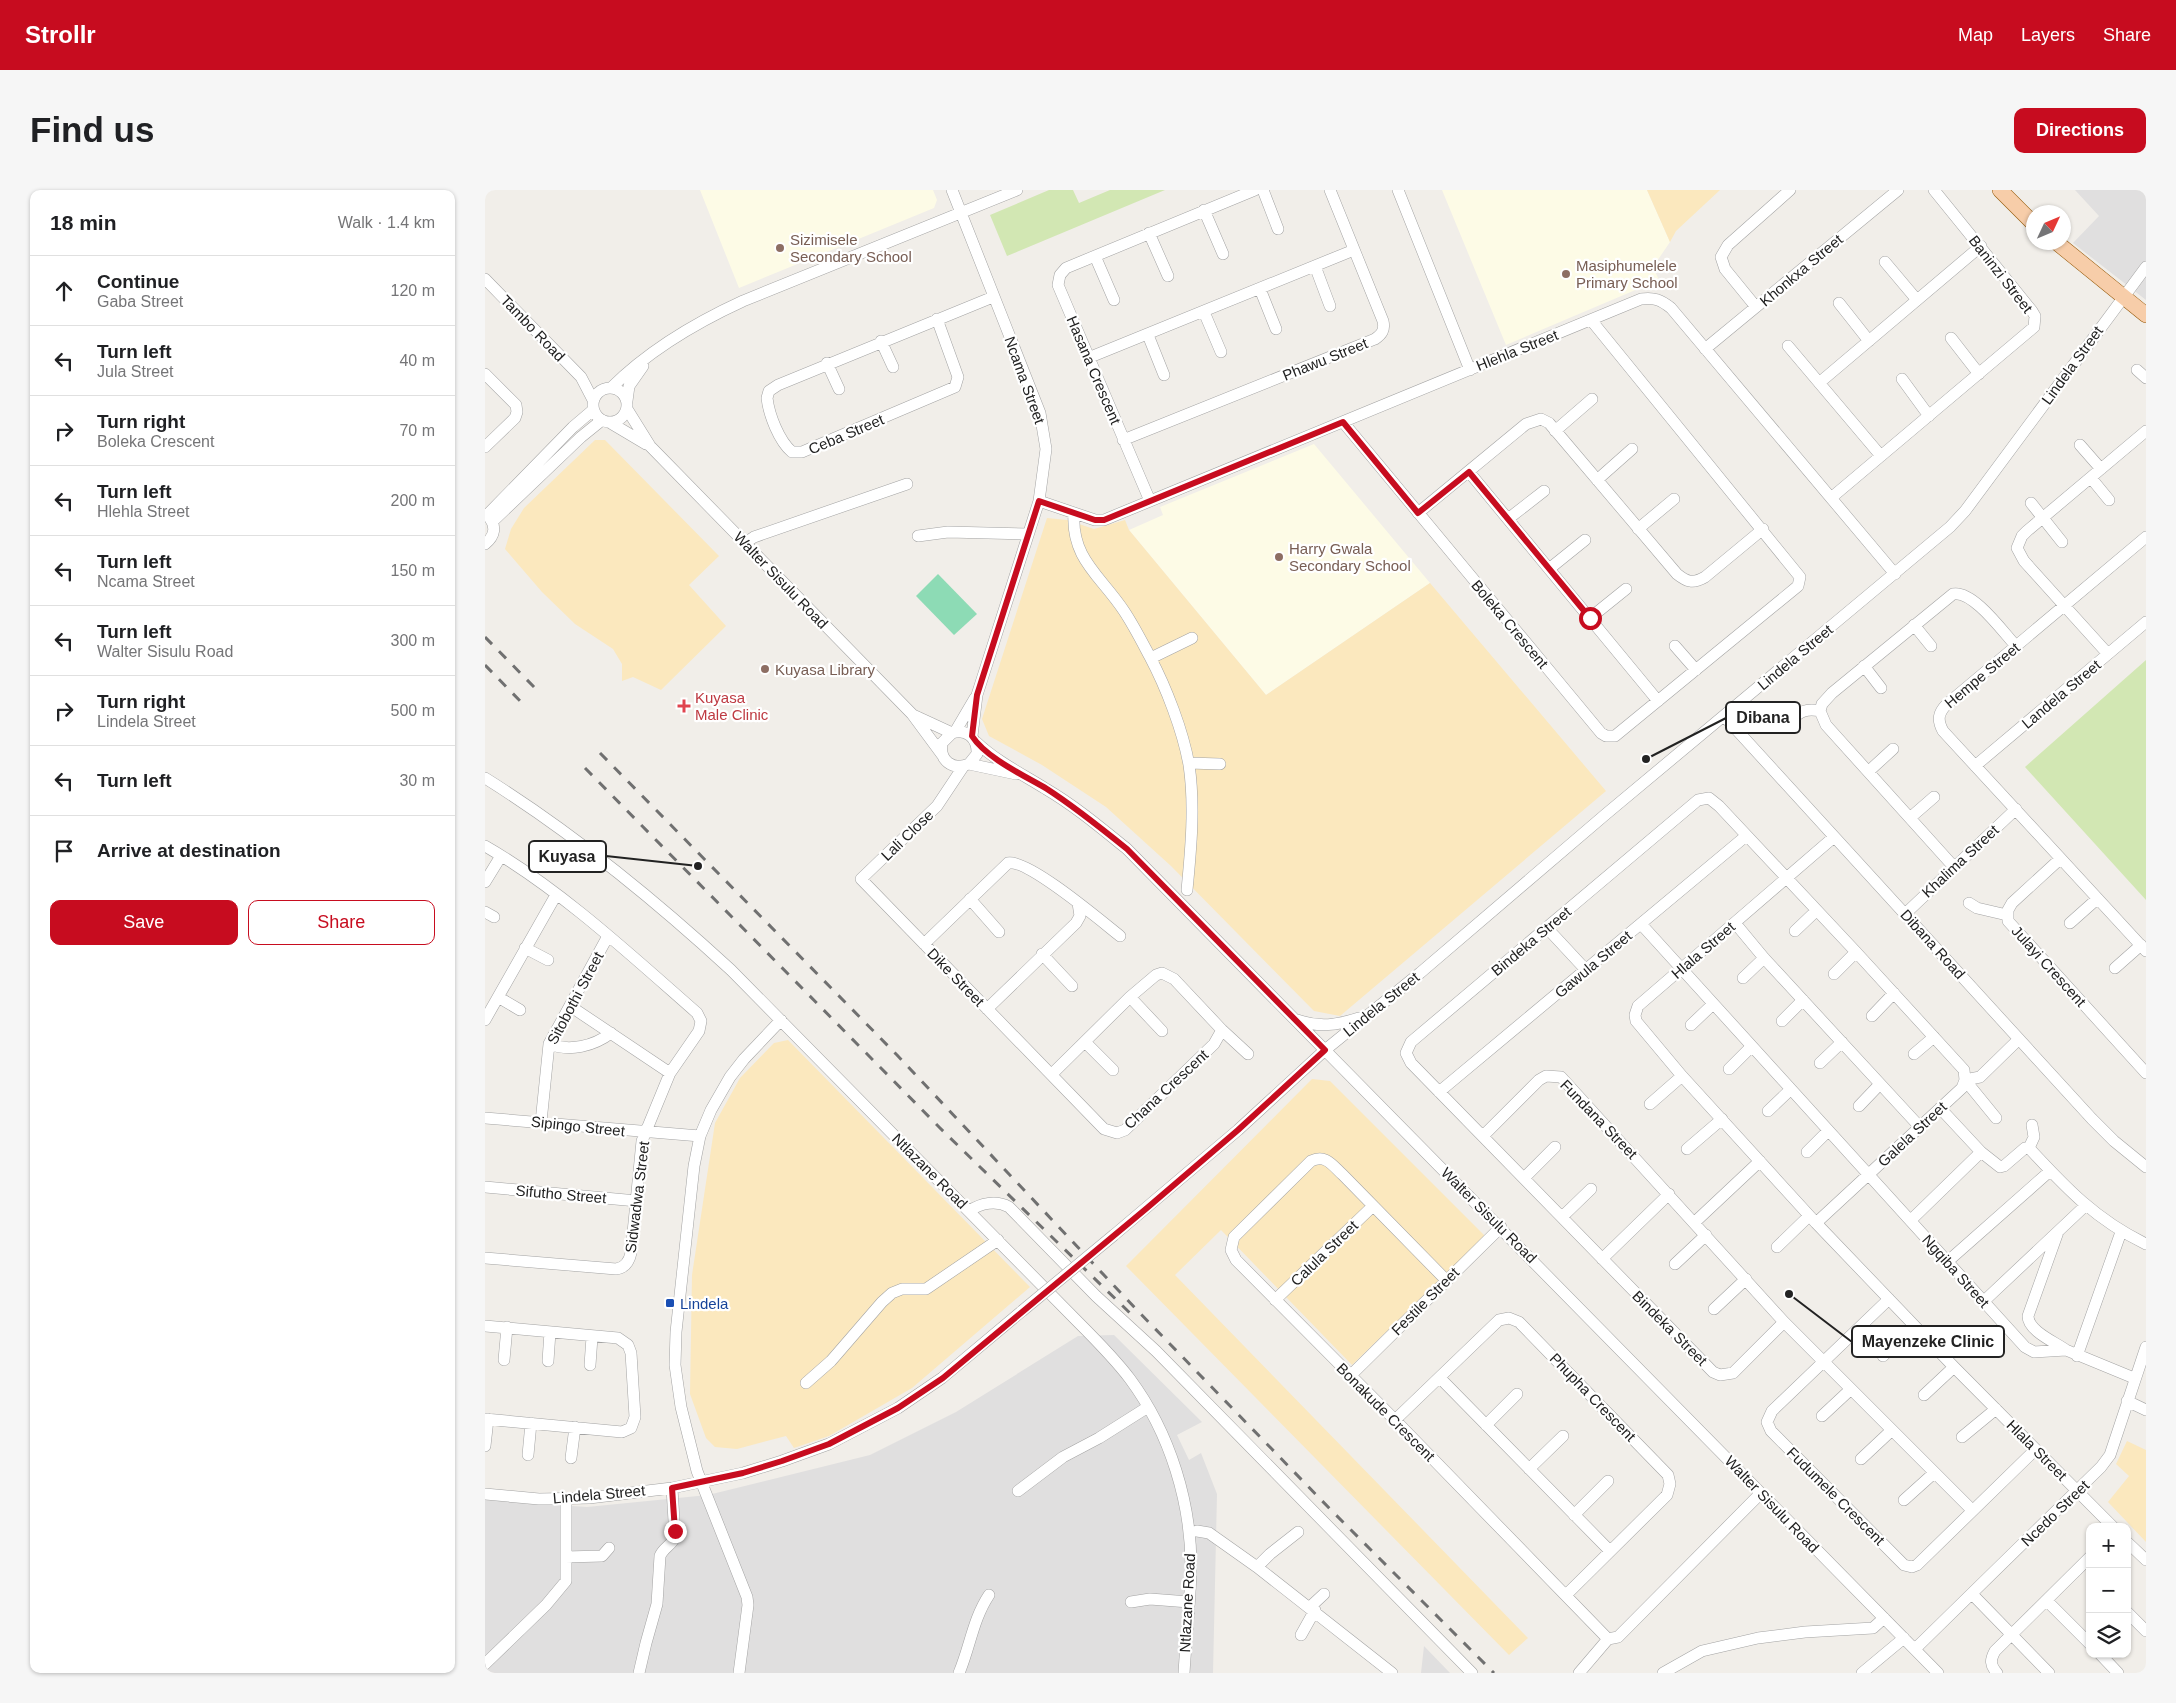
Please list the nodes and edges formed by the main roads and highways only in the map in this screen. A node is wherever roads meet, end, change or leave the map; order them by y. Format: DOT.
graph roads {
  1 [pos="2000,190"];
  2 [pos="2026,216"];
  3 [pos="2066,250"];
  4 [pos="2146,315"];
  1 -- 2 [label="main road"];
  3 -- 4 [label="main road"];
}
